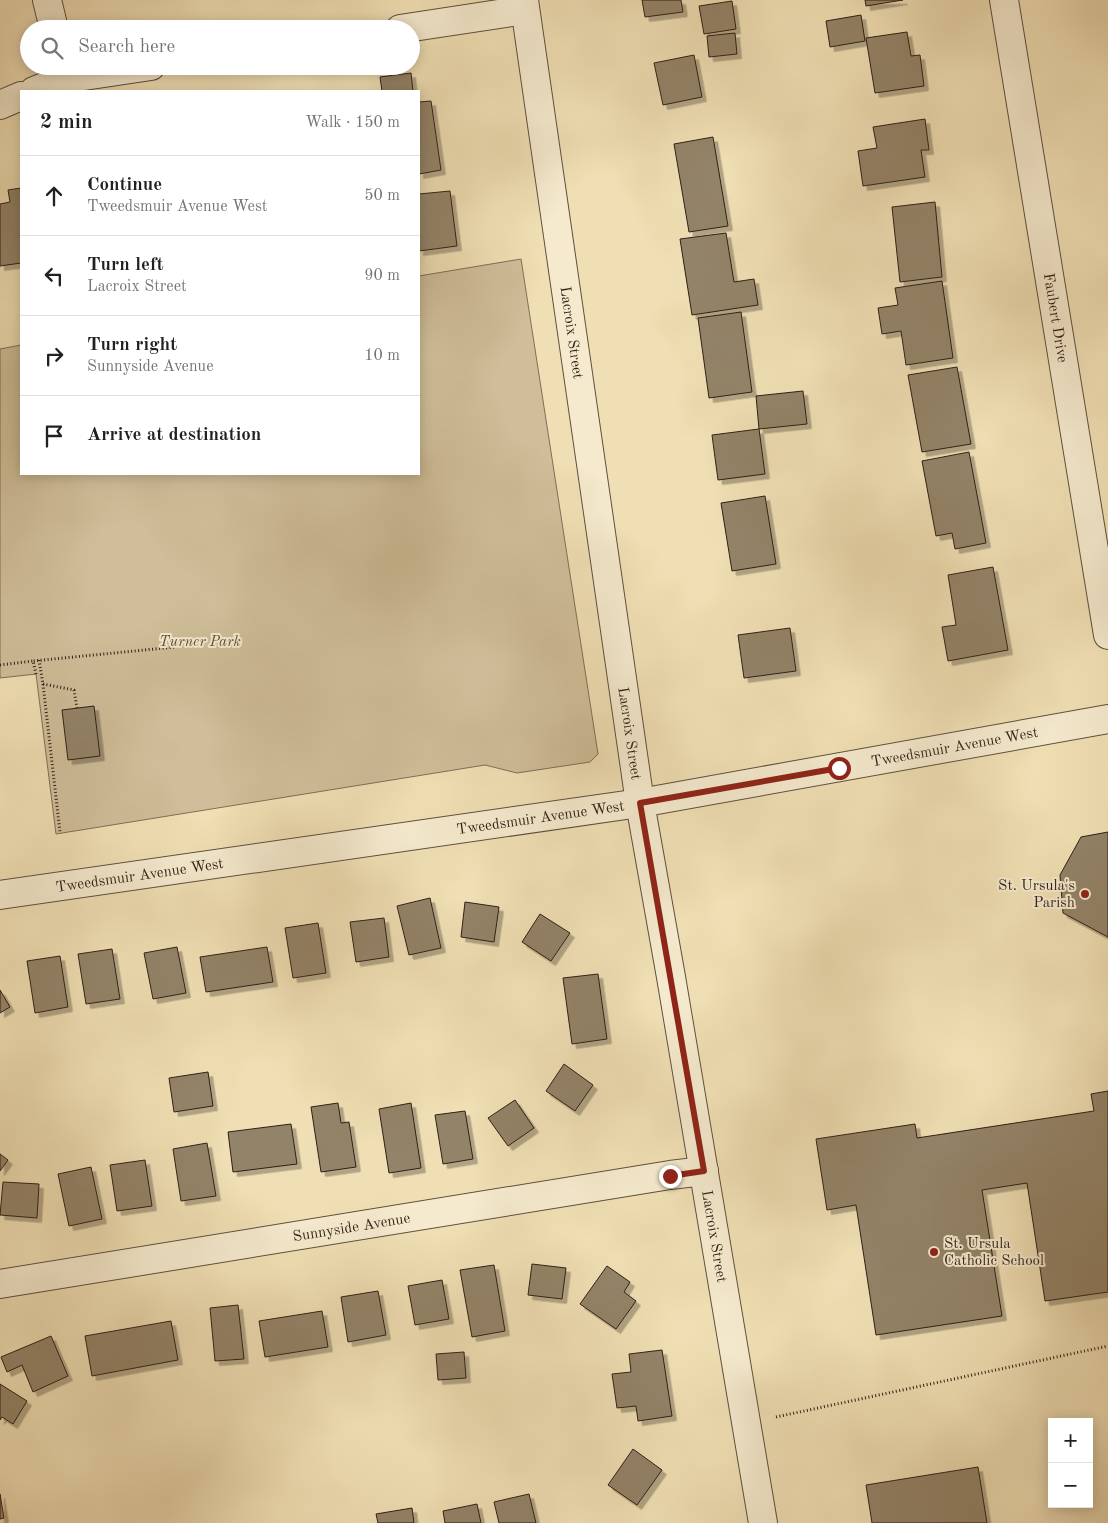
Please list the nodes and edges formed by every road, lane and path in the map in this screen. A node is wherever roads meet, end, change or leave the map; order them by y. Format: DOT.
graph roads {
  1 [pos="47,0"];
  2 [pos="1004,0"];
  3 [pos="525,5"];
  4 [pos="52,20"];
  5 [pos="420,25"];
  6 [pos="60,75"];
  7 [pos="36,90"];
  8 [pos="20,96"];
  9 [pos="0,105"];
  10 [pos="1108,635"];
  11 [pos="175,647"];
  12 [pos="39,660"];
  13 [pos="34,661"];
  14 [pos="0,665"];
  15 [pos="36,674"];
  16 [pos="43,684"];
  17 [pos="77,708"];
  18 [pos="1108,719"];
  19 [pos="640,803"];
  20 [pos="60,832"];
  21 [pos="0,895"];
  22 [pos="704,1171"];
  23 [pos="0,1284"];
  24 [pos="1108,1346"];
  25 [pos="776,1417"];
  26 [pos="763,1523"];
  1 -- 4 [label="street"];
  2 -- 10 [label="street, Faubert Drive"];
  3 -- 5 [label="street"];
  3 -- 19 [label="street, Lacroix Street"];
  6 -- 7 [label="street"];
  8 -- 9 [label="street"];
  11 -- 12 [label="path"];
  12 -- 13 [label="path"];
  12 -- 16 [label="path"];
  13 -- 14 [label="path"];
  13 -- 15 [label="path"];
  16 -- 17 [label="path"];
  16 -- 20 [label="path"];
  18 -- 19 [label="street, Tweedsmuir Avenue West"];
  19 -- 21 [label="street, Tweedsmuir Avenue West"];
  19 -- 22 [label="street, Lacroix Street"];
  22 -- 23 [label="street, Sunnyside Avenue"];
  22 -- 26 [label="street, Lacroix Street"];
  24 -- 25 [label="path"];
}
